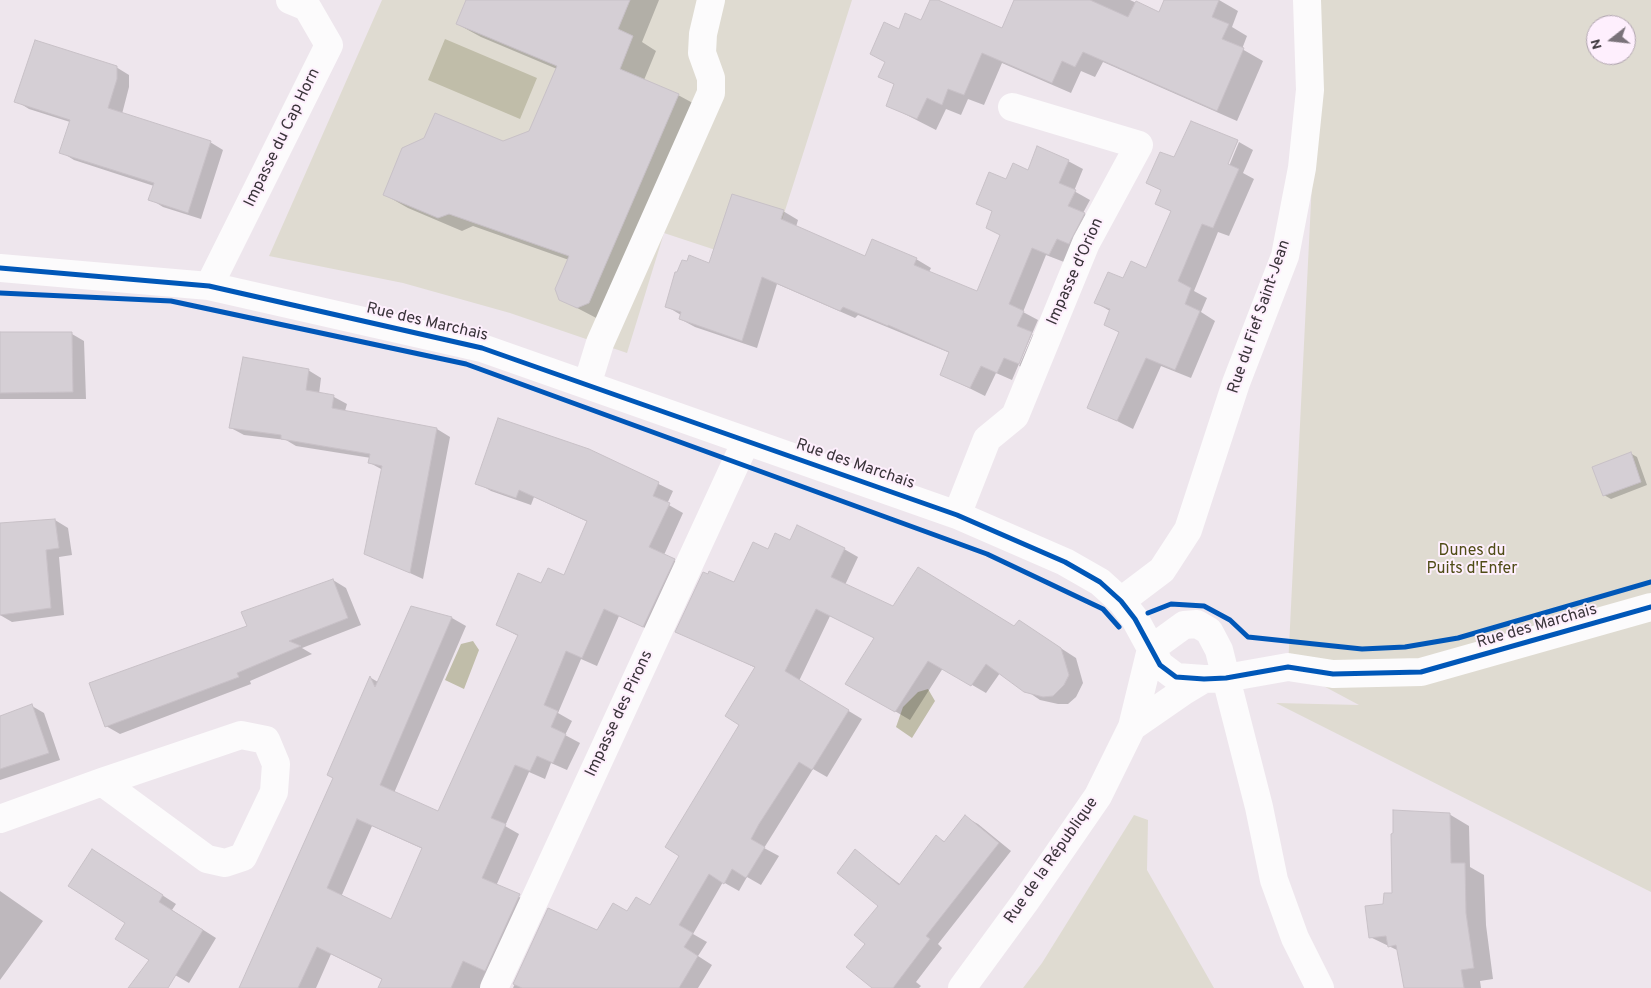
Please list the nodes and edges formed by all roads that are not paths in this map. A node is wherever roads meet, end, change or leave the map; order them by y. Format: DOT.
graph roads {
  1 [pos="290,0"];
  2 [pos="711,0"];
  3 [pos="1307,0"];
  4 [pos="1012,107"];
  5 [pos="0,268"];
  6 [pos="209,286"];
  7 [pos="587,384"];
  8 [pos="746,441"];
  9 [pos="957,515"];
  10 [pos="1121,601"];
  11 [pos="1651,607"];
  12 [pos="1151,650"];
  13 [pos="1215,678"];
  14 [pos="1132,727"];
  15 [pos="102,782"];
  16 [pos="0,819"];
  17 [pos="494,988"];
  18 [pos="962,988"];
  19 [pos="1320,988"];
  1 -- 6 [label="street, Impasse du Cap Horn"];
  2 -- 7 [label="street"];
  3 -- 10 [label="street, Rue du Fief Saint-Jean"];
  4 -- 9 [label="street, Impasse d'Orion"];
  5 -- 6 [label="street, Rue des Marchais"];
  6 -- 7 [label="street, Rue des Marchais"];
  7 -- 8 [label="street, Rue des Marchais"];
  8 -- 9 [label="street, Rue des Marchais"];
  8 -- 17 [label="street, Impasse des Pirons"];
  9 -- 10 [label="street, Rue des Marchais"];
  10 -- 12 [label="street, Rue des Marchais"];
  11 -- 13 [label="street, Rue des Marchais"];
  12 -- 13 [label="street, Rue des Marchais"];
  12 -- 13 [label="street"];
  12 -- 14 [label="street, Rue de la République"];
  13 -- 14 [label="street, Rue de la République"];
  13 -- 19 [label="street"];
  14 -- 18 [label="street, Rue de la République"];
  15 -- 15 [label="street"];
  15 -- 16 [label="street"];
}
